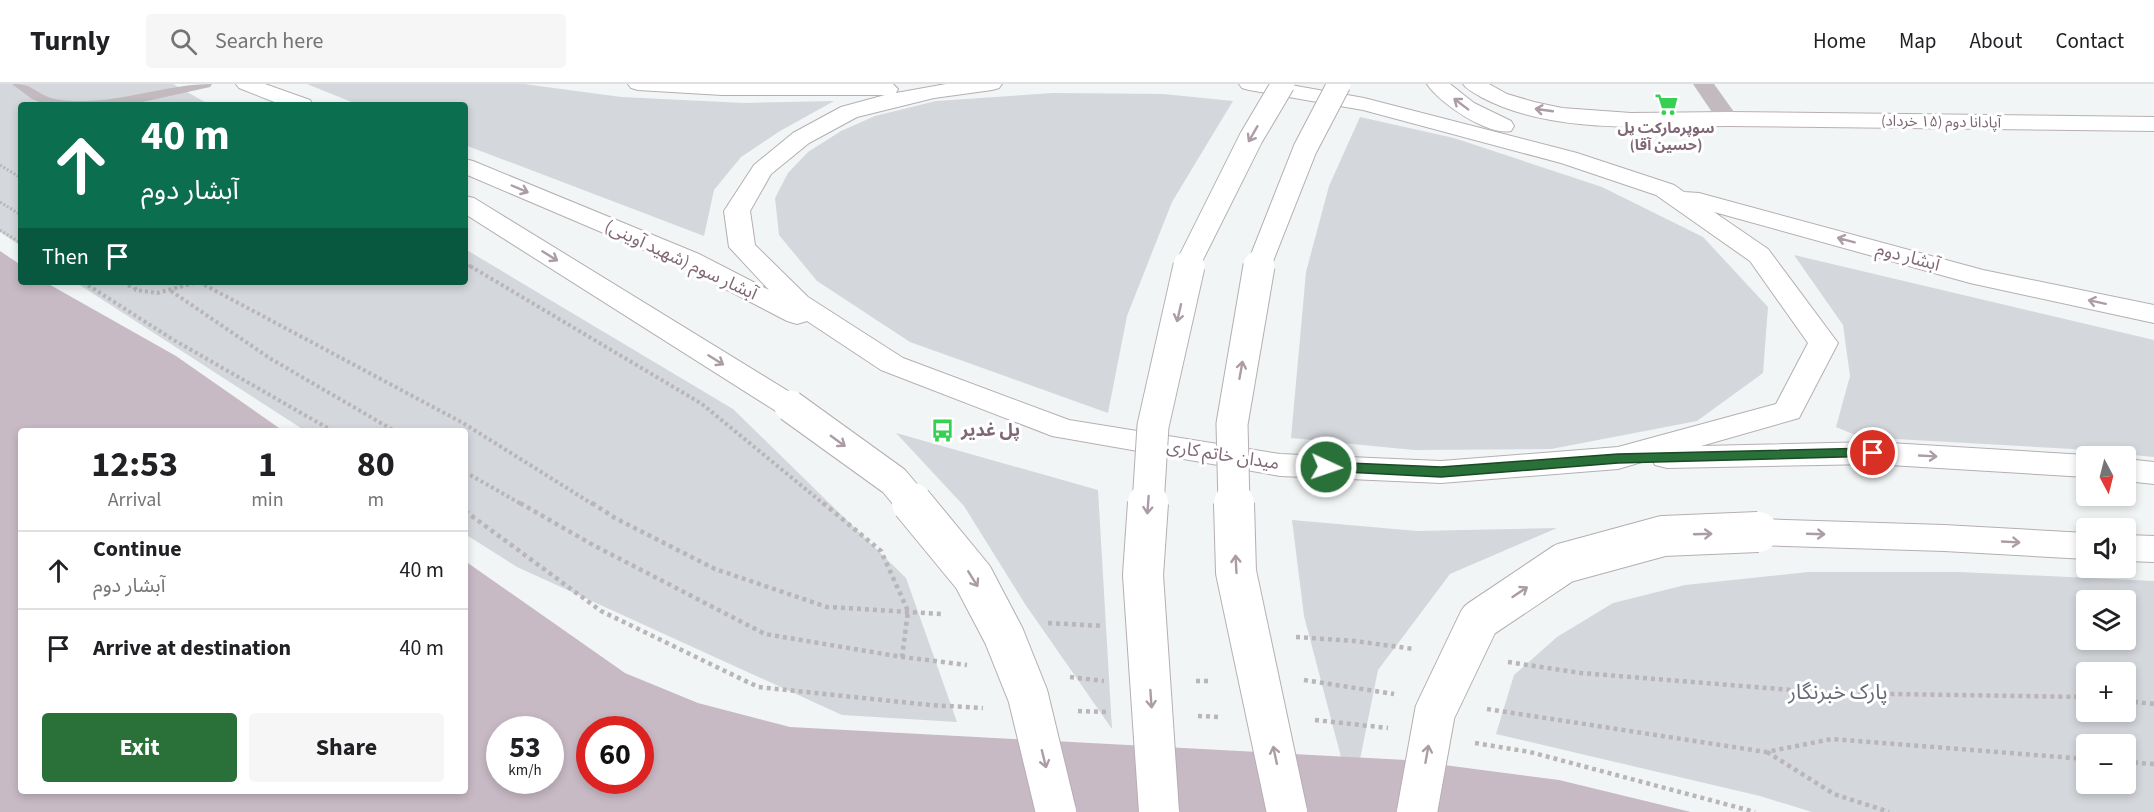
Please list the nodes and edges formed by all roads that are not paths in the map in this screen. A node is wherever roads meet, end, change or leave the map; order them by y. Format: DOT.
graph roads {
  1 [pos="20,84"];
  2 [pos="205,84"];
  3 [pos="246,84"];
  4 [pos="638,84"];
  5 [pos="992,84"];
  6 [pos="1249,84"];
  7 [pos="1284,84"];
  8 [pos="1339,84"];
  9 [pos="1437,84"];
  10 [pos="1473,84"];
  11 [pos="1703,84"];
  12 [pos="962,88"];
  13 [pos="58,102"];
  14 [pos="114,102"];
  15 [pos="294,102"];
  16 [pos="1728,120"];
  17 [pos="2154,124"];
  18 [pos="1569,158"];
  19 [pos="468,167"];
  20 [pos="1665,190"];
  21 [pos="468,205"];
  22 [pos="2154,314"];
  23 [pos="891,364"];
  24 [pos="1618,458"];
  25 [pos="2076,465"];
  26 [pos="2136,471"];
  27 [pos="2154,473"];
  28 [pos="2076,545"];
  29 [pos="2136,548"];
  30 [pos="2154,549"];
  31 [pos="1056,812"];
  32 [pos="1159,812"];
  33 [pos="1287,812"];
  34 [pos="1417,812"];
  1 -- 13 [label="lane"];
  2 -- 14 [label="lane"];
  3 -- 15 [label="main road"];
  4 -- 12 [label="main road"];
  5 -- 12 [label="main road, میدان خاتم کاری"];
  6 -- 18 [label="main road, میدان خاتم کاری"];
  7 -- 32 [label="main road, one-way, bridge"];
  33 -- 8 [label="main road, one-way, bridge"];
  18 -- 9 [label="main road, one-way"];
  16 -- 10 [label="main road, one-way"];
  11 -- 16 [label="street"];
  12 -- 23 [label="main road, میدان خاتم کاری"];
  16 -- 17 [label="main road, آپادانا دوم (۱۵ خرداد)"];
  16 -- 18 [label="main road"];
  18 -- 20 [label="main road, میدان خاتم کاری"];
  19 -- 23 [label="main road, آبشار سوم (شهید آوینی), one-way"];
  22 -- 20 [label="main road, آبشار دوم, one-way"];
  20 -- 24 [label="main road, میدان خاتم کاری"];
  21 -- 31 [label="main road, one-way, bridge"];
  23 -- 24 [label="main road, میدان خاتم کاری"];
  24 -- 25 [label="main road, one-way"];
  26 -- 27 [label="main road"];
  34 -- 28 [label="main road, one-way, bridge"];
  29 -- 30 [label="main road"];
}
